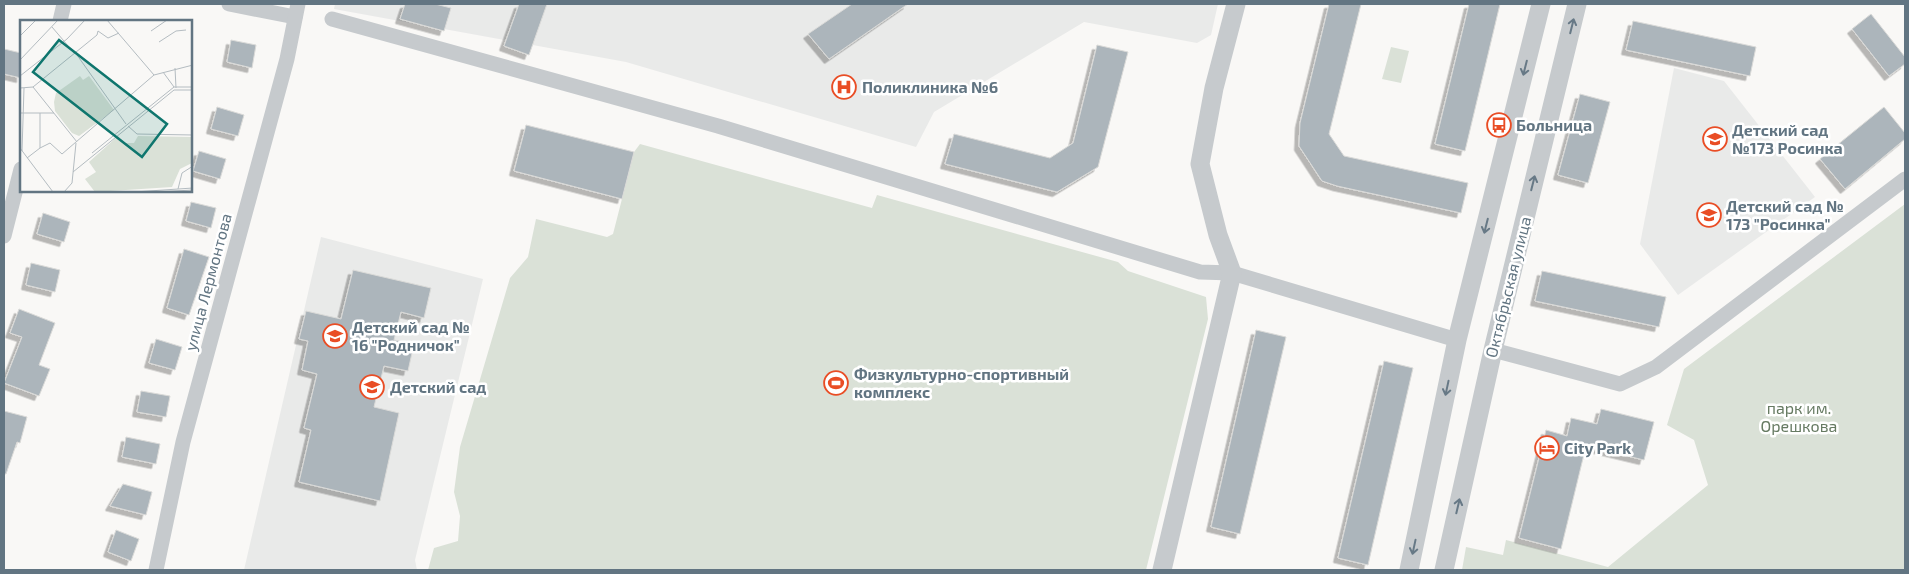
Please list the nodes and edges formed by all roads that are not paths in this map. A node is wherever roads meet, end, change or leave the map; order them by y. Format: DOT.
graph roads {
  1 [pos="64,4"];
  2 [pos="229,4"];
  3 [pos="1236,4"];
  4 [pos="1541,4"];
  5 [pos="1577,4"];
  6 [pos="296,10"];
  7 [pos="332,19"];
  8 [pos="60,20"];
  9 [pos="20,172"];
  10 [pos="1905,179"];
  11 [pos="4,236"];
  12 [pos="1232,273"];
  13 [pos="1457,340"];
  14 [pos="1493,350"];
  15 [pos="156,570"];
  16 [pos="1162,570"];
  17 [pos="1409,570"];
  18 [pos="1444,570"];
  1 -- 8 [label="street"];
  2 -- 6 [label="street"];
  3 -- 12 [label="street"];
  4 -- 13 [label="street, one-way"];
  14 -- 5 [label="street, Октябрьская улица, one-way"];
  6 -- 15 [label="street, улица Лермонтова"];
  7 -- 12 [label="street"];
  9 -- 11 [label="street"];
  10 -- 14 [label="street"];
  12 -- 13 [label="street"];
  12 -- 16 [label="street"];
  13 -- 17 [label="street, one-way"];
  18 -- 14 [label="street, Октябрьская улица, one-way"];
}
